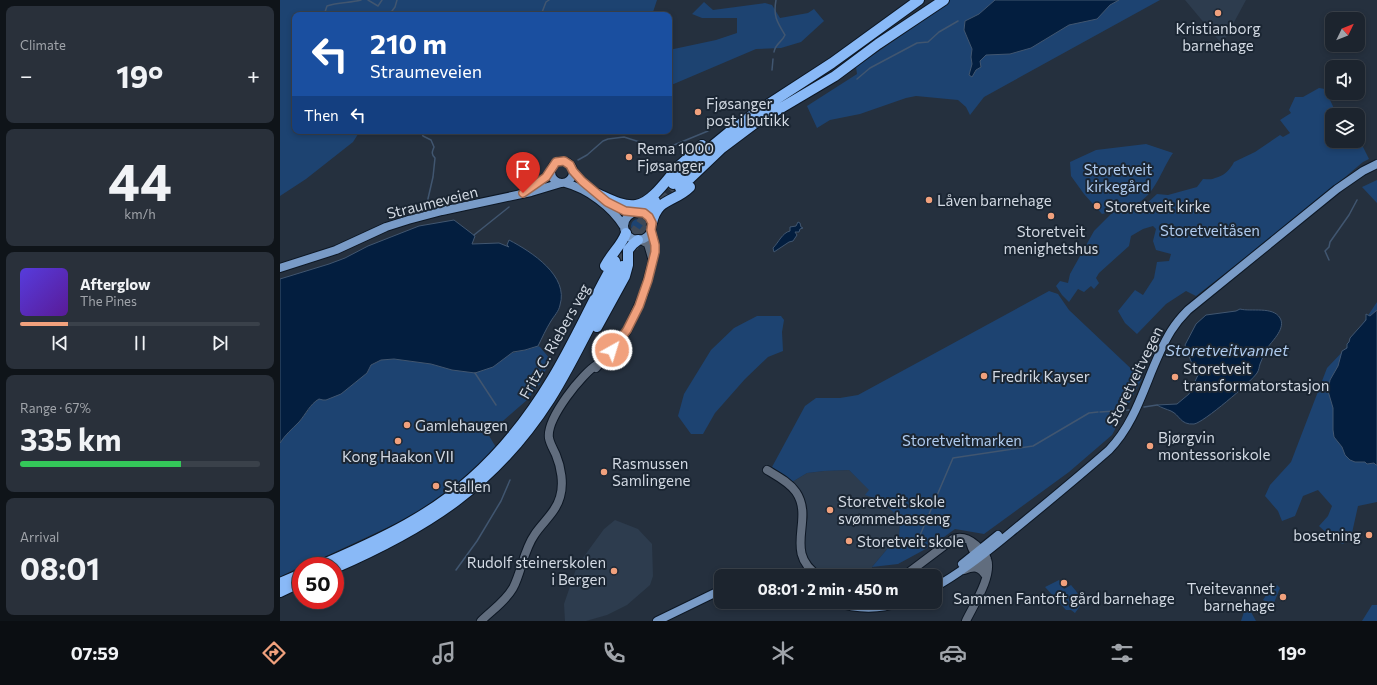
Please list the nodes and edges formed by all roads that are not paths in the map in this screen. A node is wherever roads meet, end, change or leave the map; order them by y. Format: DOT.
graph roads {
  1 [pos="919,0"];
  2 [pos="944,0"];
  3 [pos="760,115"];
  4 [pos="1377,164"];
  5 [pos="551,171"];
  6 [pos="573,171"];
  7 [pos="563,183"];
  8 [pos="673,184"];
  9 [pos="523,193"];
  10 [pos="598,194"];
  11 [pos="637,213"];
  12 [pos="651,226"];
  13 [pos="625,230"];
  14 [pos="639,240"];
  15 [pos="348,243"];
  16 [pos="653,262"];
  17 [pos="280,264"];
  18 [pos="280,268"];
  19 [pos="553,378"];
  20 [pos="550,399"];
  21 [pos="767,470"];
  22 [pos="980,554"];
  23 [pos="339,557"];
  24 [pos="344,564"];
  25 [pos="810,569"];
  26 [pos="913,569"];
  27 [pos="961,572"];
  28 [pos="986,577"];
  29 [pos="292,578"];
  30 [pos="942,578"];
  31 [pos="280,583"];
  32 [pos="942,583"];
  33 [pos="292,586"];
  34 [pos="280,592"];
  35 [pos="714,594"];
  36 [pos="692,605"];
  37 [pos="481,621"];
  38 [pos="657,621"];
  39 [pos="668,621"];
  40 [pos="966,621"];
  1 -- 3 [label="highway"];
  2 -- 3 [label="highway"];
  3 -- 8 [label="highway"];
  3 -- 8 [label="highway"];
  3 -- 12 [label="highway"];
  4 -- 22 [label="main road, Storetveitvegen"];
  5 -- 6 [label="main road"];
  5 -- 7 [label="main road"];
  5 -- 9 [label="main road, Straumeveien"];
  6 -- 7 [label="main road"];
  6 -- 10 [label="main road"];
  7 -- 9 [label="main road, Straumeveien"];
  7 -- 13 [label="main road"];
  8 -- 10 [label="highway"];
  8 -- 11 [label="highway"];
  9 -- 15 [label="main road, Straumeveien"];
  10 -- 11 [label="main road"];
  11 -- 12 [label="main road"];
  11 -- 13 [label="main road"];
  12 -- 14 [label="main road"];
  12 -- 16 [label="main road"];
  13 -- 14 [label="main road"];
  13 -- 19 [label="highway"];
  14 -- 16 [label="main road"];
  14 -- 20 [label="highway"];
  15 -- 17 [label="main road, Straumeveien"];
  15 -- 18 [label="main road, Straumeveien"];
  16 -- 37 [label="main road"];
  19 -- 20 [label="highway, Fritz C. Riebers veg"];
  19 -- 23 [label="highway, Fritz C. Riebers veg"];
  20 -- 24 [label="highway, Fritz C. Riebers veg"];
  21 -- 25 [label="main road"];
  22 -- 26 [label="main road"];
  22 -- 27 [label="main road, Storetveitvegen"];
  22 -- 28 [label="main road"];
  22 -- 30 [label="main road, Storetveitvegen"];
  27 -- 28 [label="main road"];
  27 -- 32 [label="main road, Storetveitvegen"];
  28 -- 40 [label="main road"];
  29 -- 31 [label="highway"];
  33 -- 34 [label="highway"];
  35 -- 36 [label="main road"];
  36 -- 38 [label="main road"];
  36 -- 39 [label="main road"];
}
